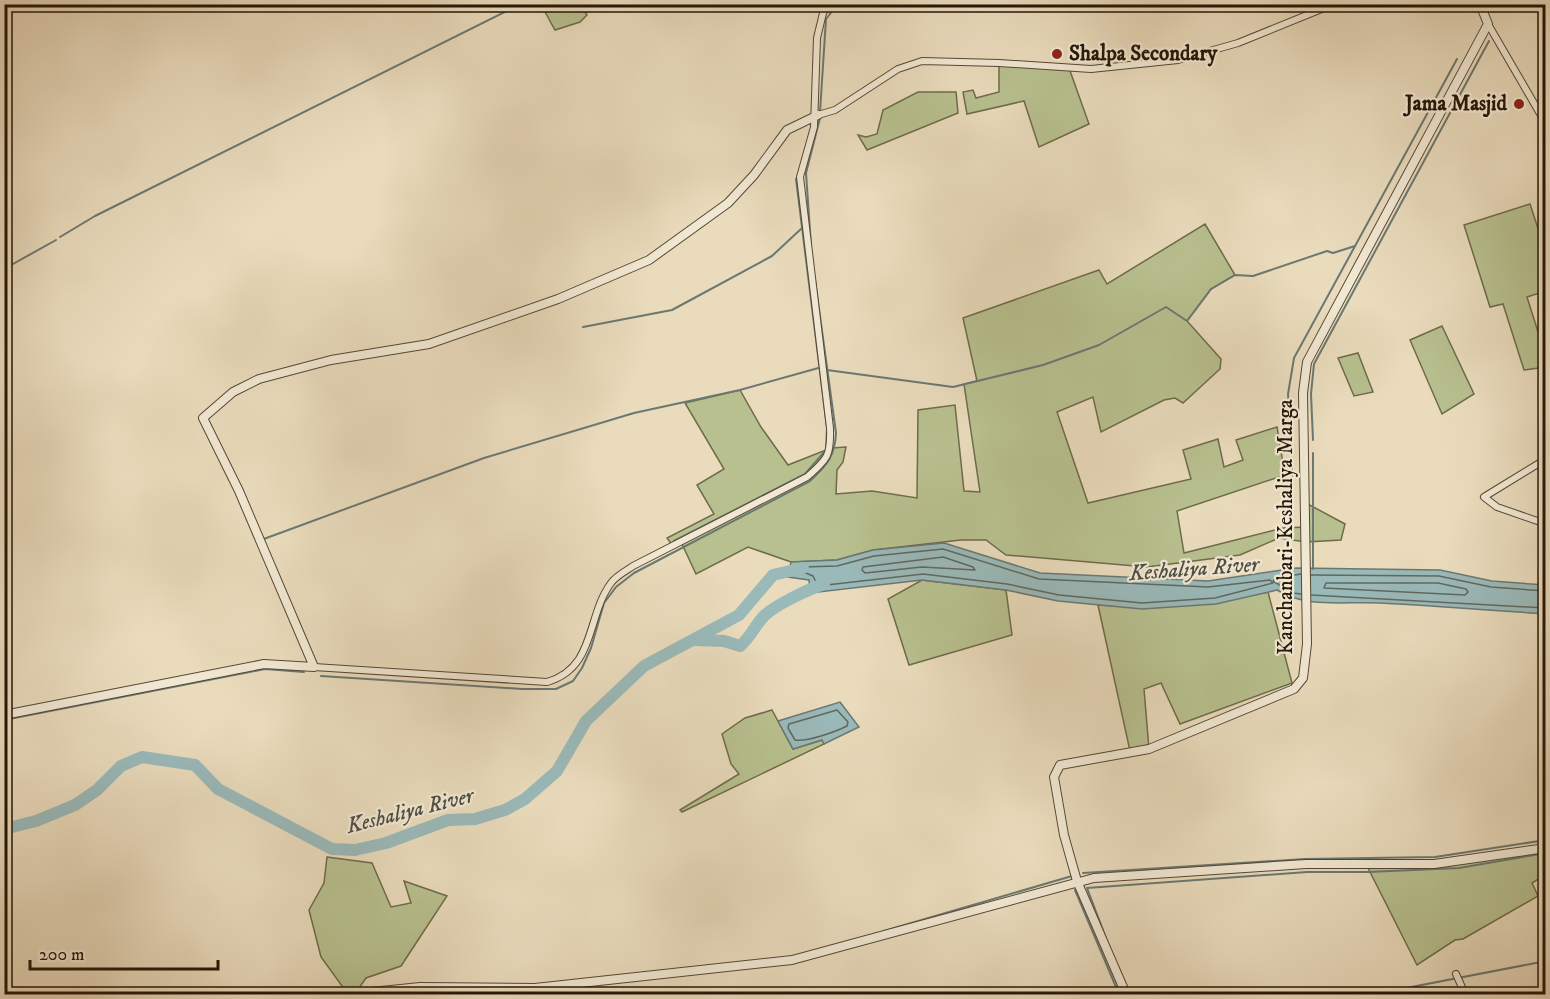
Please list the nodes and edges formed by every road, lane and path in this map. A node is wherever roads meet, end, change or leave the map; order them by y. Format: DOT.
graph roads {
  1 [pos="828,4"];
  2 [pos="1334,4"];
  3 [pos="1480,4"];
  4 [pos="1488,24"];
  5 [pos="818,115"];
  6 [pos="1545,124"];
  7 [pos="1545,459"];
  8 [pos="1545,524"];
  9 [pos="314,667"];
  10 [pos="4,715"];
  11 [pos="1545,848"];
  12 [pos="1077,881"];
  13 [pos="1456,974"];
  14 [pos="352,994"];
  15 [pos="1126,994"];
  16 [pos="1465,994"];
  1 -- 5 [label="street"];
  2 -- 5 [label="street"];
  3 -- 4 [label="street"];
  4 -- 6 [label="street"];
  4 -- 12 [label="street, Kanchanbari-Keshaliya Marga"];
  5 -- 9 [label="street"];
  5 -- 9 [label="street"];
  7 -- 8 [label="street"];
  9 -- 10 [label="street"];
  11 -- 12 [label="street"];
  12 -- 14 [label="street"];
  12 -- 15 [label="street, Kanchanbari-Keshaliya Marga"];
  13 -- 16 [label="street"];
}
